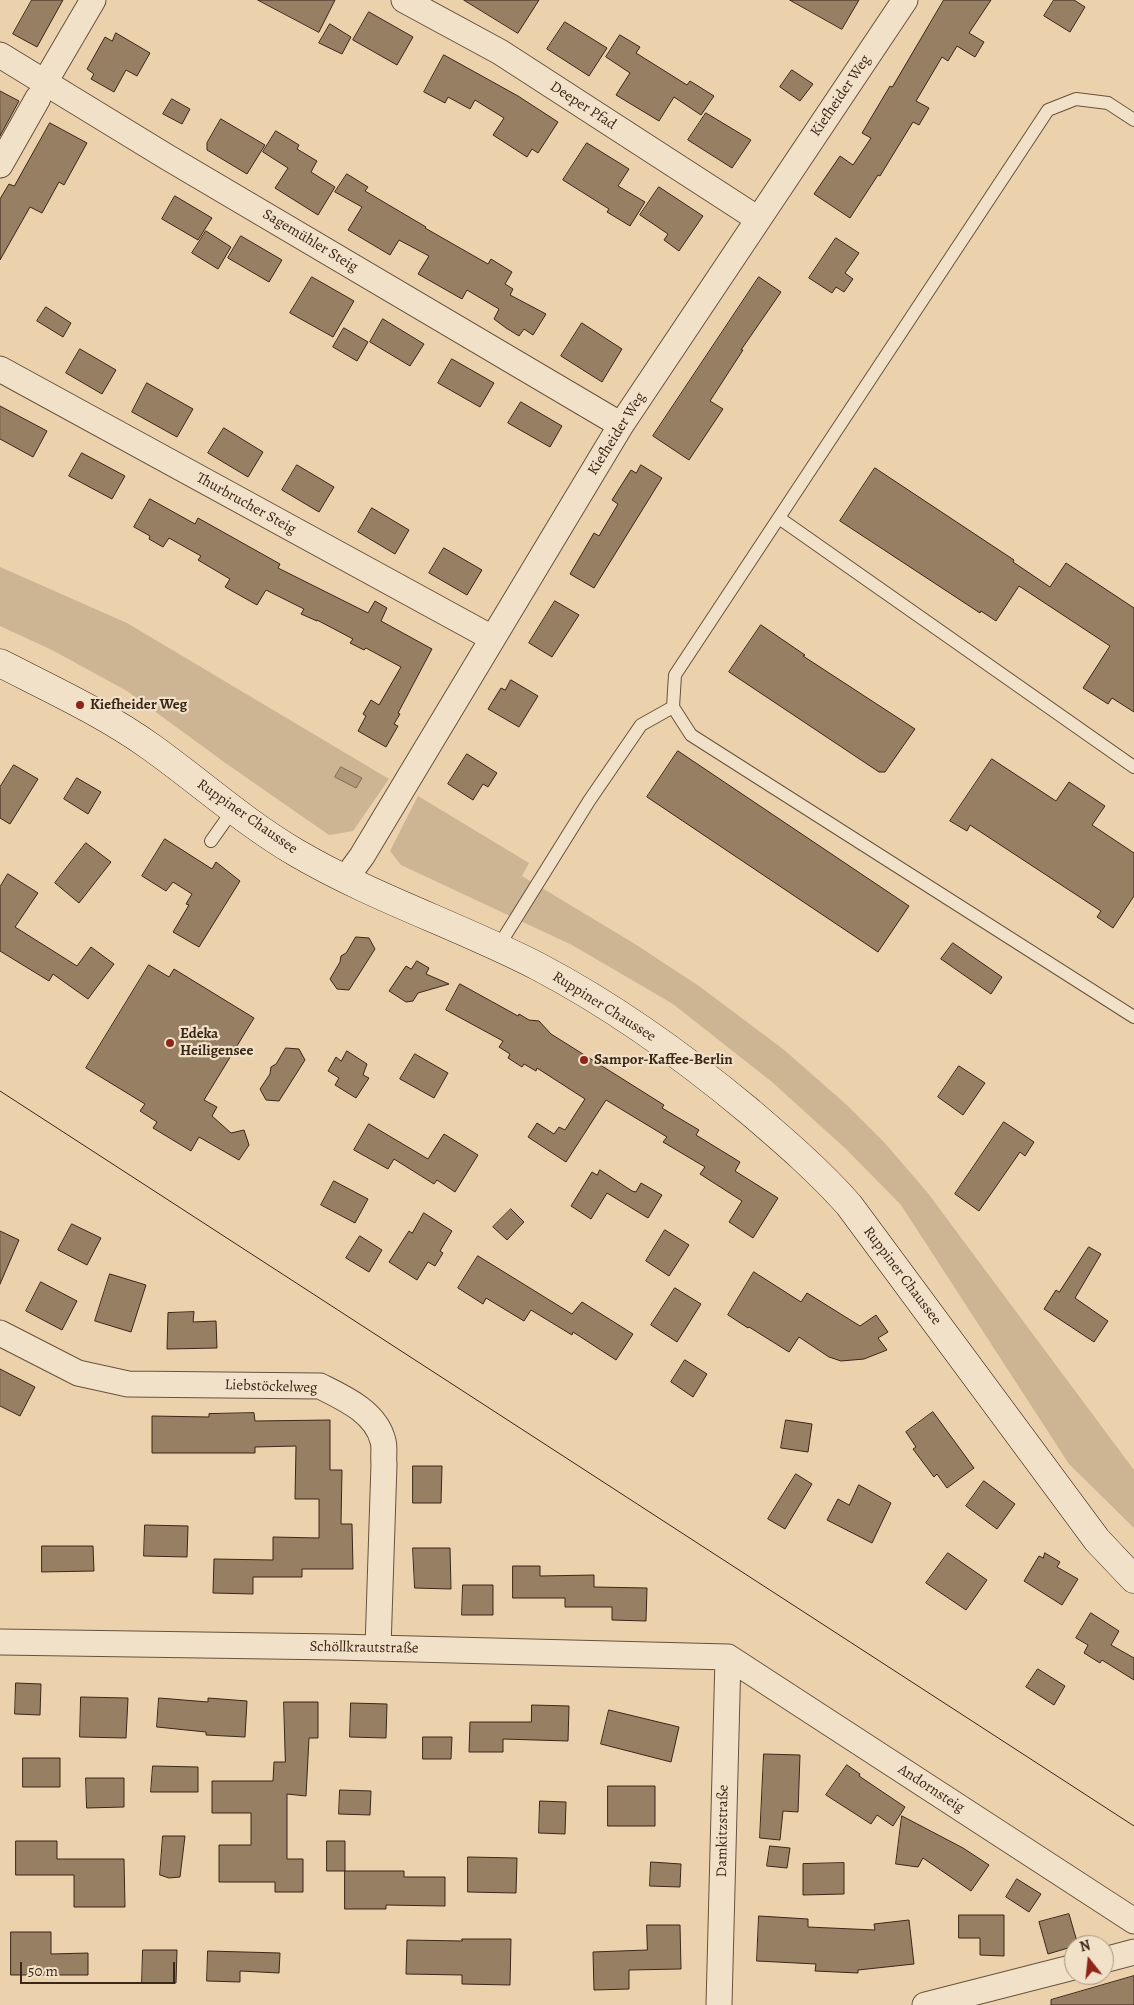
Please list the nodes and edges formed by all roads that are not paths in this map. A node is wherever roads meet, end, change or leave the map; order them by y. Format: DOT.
graph roads {
  1 [pos="93,0"];
  2 [pos="404,0"];
  3 [pos="905,0"];
  4 [pos="0,55"];
  5 [pos="42,90"];
  6 [pos="1134,120"];
  7 [pos="0,165"];
  8 [pos="758,219"];
  9 [pos="0,369"];
  10 [pos="622,425"];
  11 [pos="779,518"];
  12 [pos="492,638"];
  13 [pos="0,663"];
  14 [pos="673,707"];
  15 [pos="1134,766"];
  16 [pos="232,810"];
  17 [pos="211,841"];
  18 [pos="346,878"];
  19 [pos="498,948"];
  20 [pos="1134,1017"];
  21 [pos="0,1333"];
  22 [pos="1134,1579"];
  23 [pos="0,1642"];
  24 [pos="378,1648"];
  25 [pos="728,1657"];
  26 [pos="1134,1921"];
  27 [pos="1134,1952"];
  28 [pos="1114,1957"];
  29 [pos="1064,1970"];
  30 [pos="719,2005"];
  31 [pos="925,2005"];
  1 -- 5 [label="street"];
  2 -- 8 [label="street, Deeper Pfad"];
  3 -- 8 [label="street, Kiefheider Weg"];
  4 -- 5 [label="street, Sagemühler Steig"];
  5 -- 7 [label="street"];
  5 -- 10 [label="street, Sagemühler Steig"];
  6 -- 11 [label="lane"];
  8 -- 10 [label="street, Kiefheider Weg"];
  9 -- 12 [label="street, Thurbrucher Steig"];
  10 -- 12 [label="street, Kiefheider Weg"];
  11 -- 14 [label="lane"];
  11 -- 15 [label="lane"];
  12 -- 18 [label="street, Kiefheider Weg"];
  13 -- 16 [label="main road, Ruppiner Chaussee"];
  14 -- 19 [label="lane"];
  14 -- 20 [label="lane"];
  16 -- 17 [label="lane"];
  16 -- 18 [label="main road, Ruppiner Chaussee"];
  18 -- 19 [label="main road, Ruppiner Chaussee"];
  19 -- 22 [label="main road, Ruppiner Chaussee"];
  21 -- 24 [label="street, Liebstöckelweg"];
  23 -- 24 [label="street, Schöllkrautstraße"];
  24 -- 25 [label="street, Schöllkrautstraße"];
  25 -- 26 [label="street, Andornsteig"];
  25 -- 30 [label="street, Damkitzstraße"];
  27 -- 28 [label="street"];
  29 -- 31 [label="street"];
}
